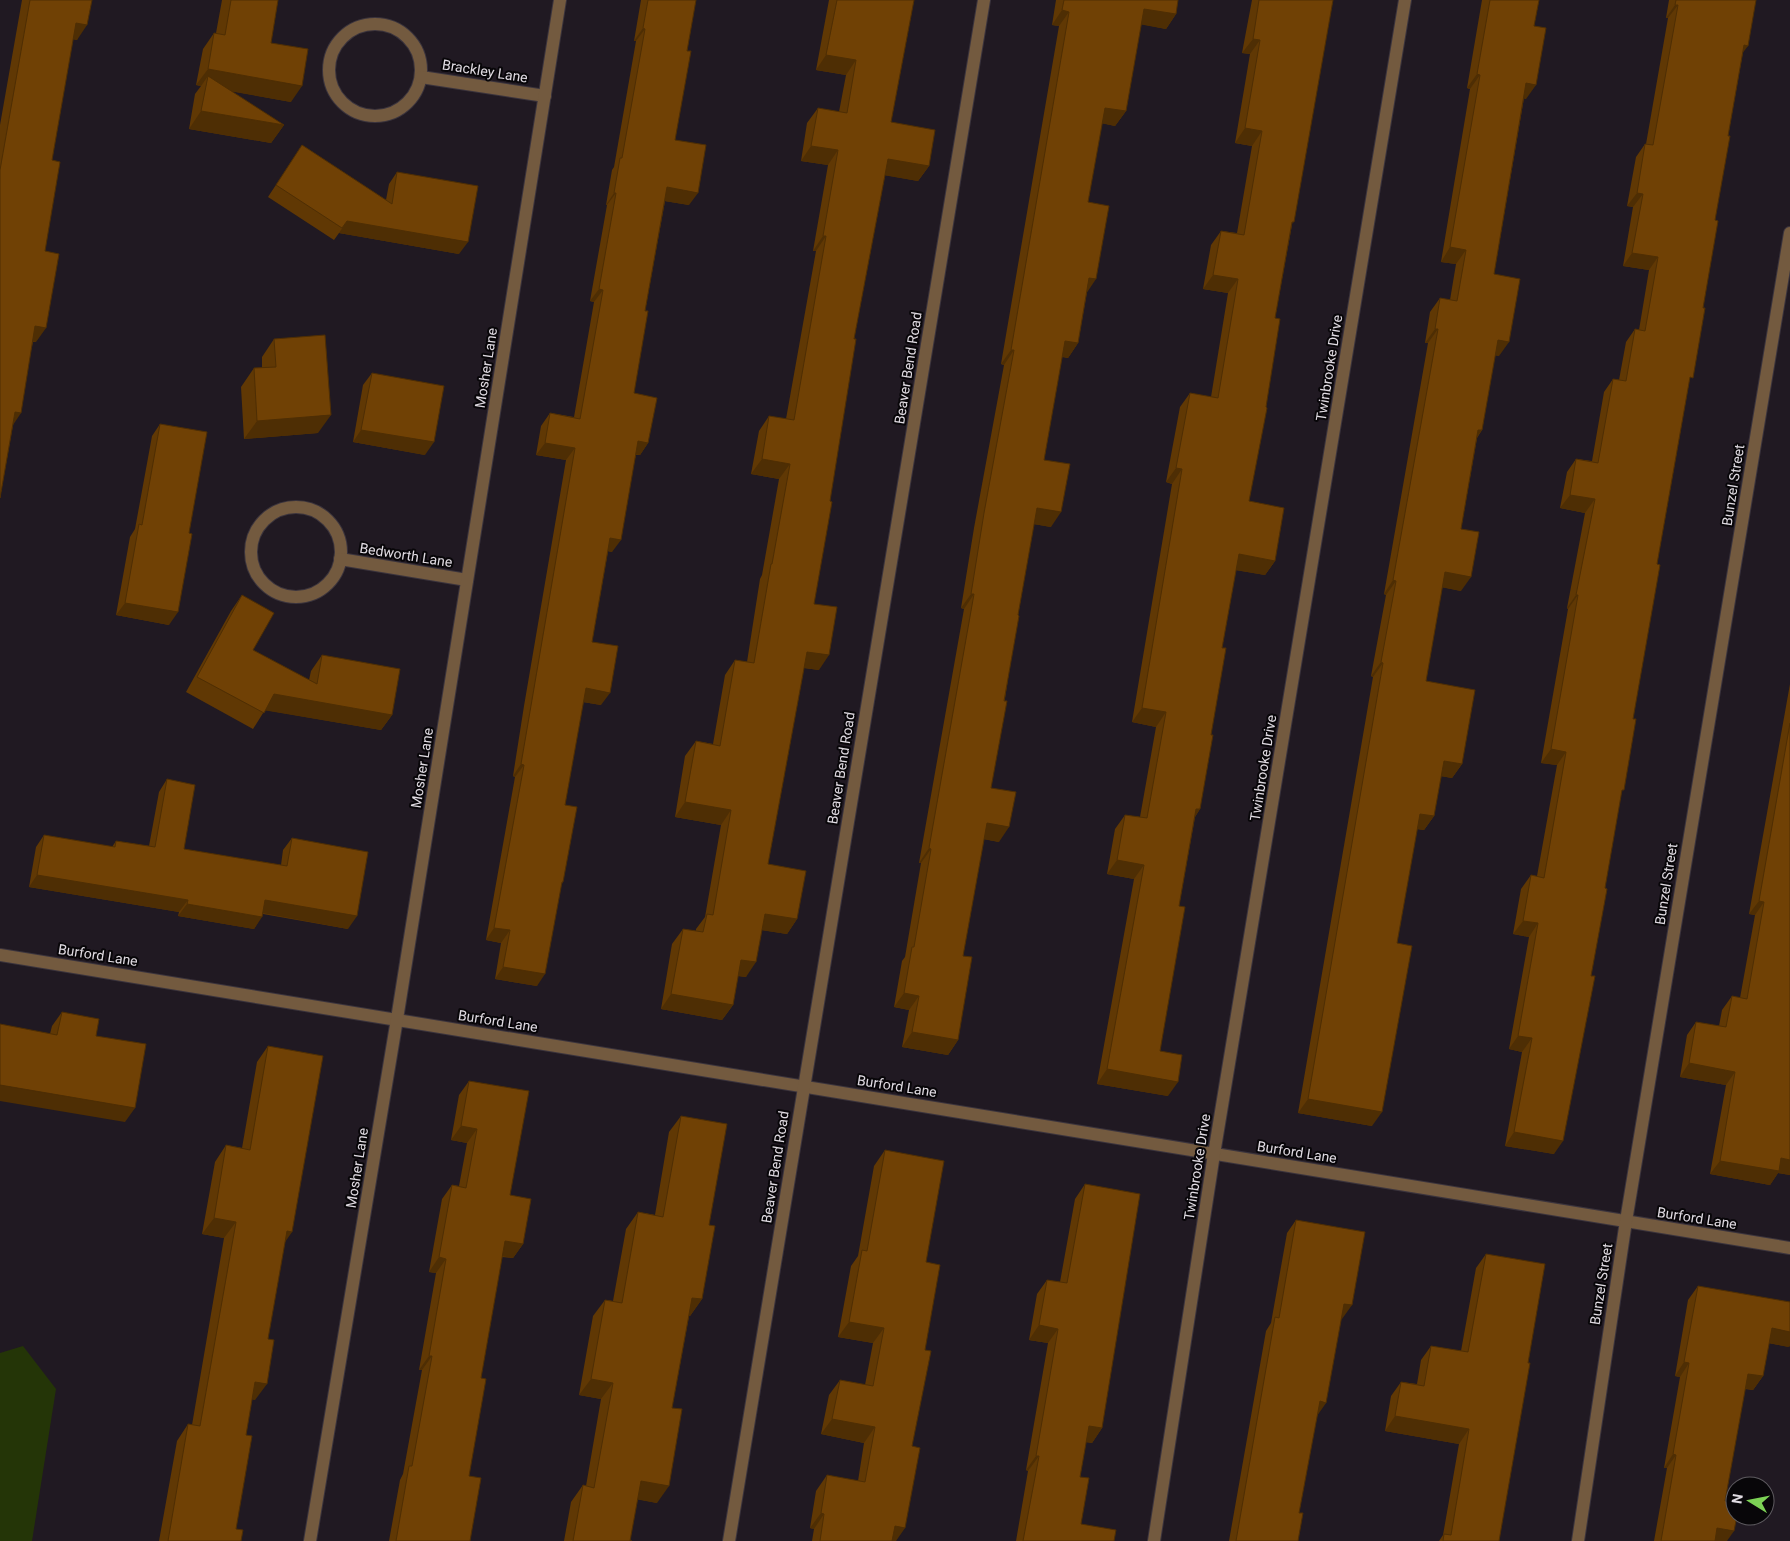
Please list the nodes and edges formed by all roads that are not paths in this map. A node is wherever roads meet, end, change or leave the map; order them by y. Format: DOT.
graph roads {
  1 [pos="560,0"];
  2 [pos="984,0"];
  3 [pos="1405,0"];
  4 [pos="421,77"];
  5 [pos="545,96"];
  6 [pos="1790,233"];
  7 [pos="340,559"];
  8 [pos="467,580"];
  9 [pos="0,955"];
  10 [pos="397,1019"];
  11 [pos="803,1086"];
  12 [pos="1214,1154"];
  13 [pos="1626,1221"];
  14 [pos="1790,1248"];
  15 [pos="310,1541"];
  16 [pos="729,1541"];
  17 [pos="1154,1541"];
  18 [pos="1578,1541"];
  1 -- 5 [label="street, Mosher Lane"];
  2 -- 11 [label="street, Beaver Bend Road"];
  3 -- 12 [label="street, Twinbrooke Drive"];
  4 -- 4 [label="street, Brackley Lane"];
  4 -- 5 [label="street, Brackley Lane"];
  5 -- 8 [label="street, Mosher Lane"];
  6 -- 13 [label="street, Bunzel Street"];
  7 -- 7 [label="street, Bedworth Lane"];
  7 -- 8 [label="street, Bedworth Lane"];
  8 -- 10 [label="street, Mosher Lane"];
  9 -- 10 [label="street, Burford Lane"];
  10 -- 11 [label="street, Burford Lane"];
  10 -- 15 [label="street, Mosher Lane"];
  11 -- 12 [label="street, Burford Lane"];
  11 -- 16 [label="street, Beaver Bend Road"];
  12 -- 13 [label="street, Burford Lane"];
  12 -- 17 [label="street, Twinbrooke Drive"];
  13 -- 14 [label="street, Burford Lane"];
  13 -- 18 [label="street, Bunzel Street"];
}
